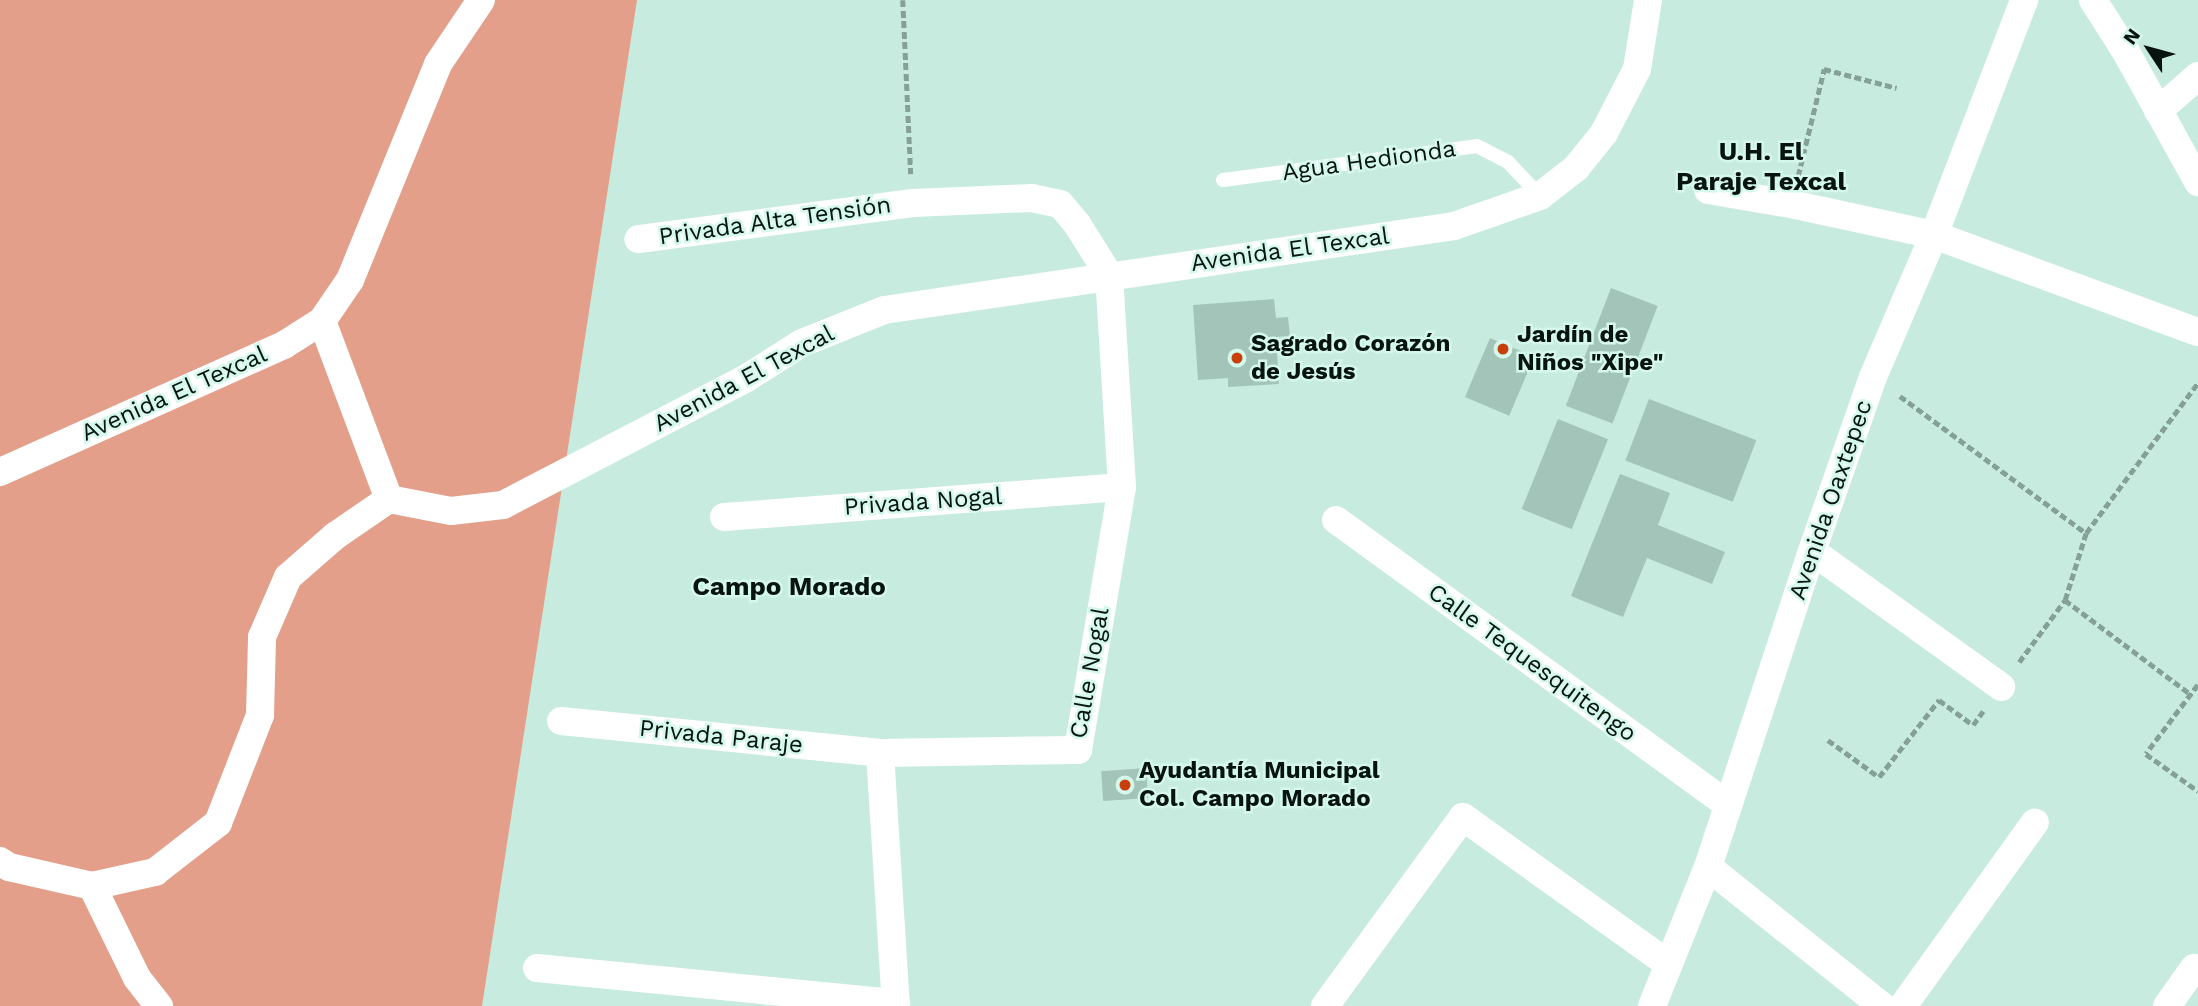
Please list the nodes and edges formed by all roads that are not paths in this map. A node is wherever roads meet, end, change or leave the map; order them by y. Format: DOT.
graph roads {
  1 [pos="481,0"];
  2 [pos="1648,0"];
  3 [pos="2024,0"];
  4 [pos="2093,0"];
  5 [pos="2198,76"];
  6 [pos="2158,111"];
  7 [pos="1223,180"];
  8 [pos="2198,182"];
  9 [pos="1708,190"];
  10 [pos="1540,196"];
  11 [pos="1934,235"];
  12 [pos="638,239"];
  13 [pos="1109,275"];
  14 [pos="322,321"];
  15 [pos="2198,332"];
  16 [pos="0,472"];
  17 [pos="1122,487"];
  18 [pos="389,499"];
  19 [pos="724,517"];
  20 [pos="1336,520"];
  21 [pos="1812,551"];
  22 [pos="2001,687"];
  23 [pos="561,721"];
  24 [pos="880,754"];
  25 [pos="1728,805"];
  26 [pos="2035,822"];
  27 [pos="0,861"];
  28 [pos="1708,867"];
  29 [pos="92,886"];
  30 [pos="1668,964"];
  31 [pos="537,968"];
  32 [pos="2194,968"];
  33 [pos="896,1004"];
  34 [pos="159,1006"];
  35 [pos="1325,1006"];
  36 [pos="1652,1006"];
  37 [pos="1882,1006"];
  38 [pos="1903,1006"];
  39 [pos="2166,1006"];
  1 -- 14 [label="street, Avenida El Texcal"];
  2 -- 10 [label="street, Avenida El Texcal"];
  3 -- 11 [label="street, Avenida Oaxtepec"];
  4 -- 6 [label="street"];
  5 -- 6 [label="street"];
  6 -- 8 [label="street"];
  7 -- 10 [label="lane, Agua Hedionda"];
  9 -- 11 [label="street"];
  10 -- 13 [label="street, Avenida El Texcal"];
  11 -- 15 [label="street"];
  11 -- 21 [label="street, Avenida Oaxtepec"];
  12 -- 13 [label="street, Privada Alta Tensión"];
  13 -- 17 [label="street, Calle Nogal"];
  13 -- 18 [label="street, Avenida El Texcal"];
  14 -- 16 [label="street, Avenida El Texcal"];
  14 -- 18 [label="street"];
  17 -- 19 [label="street, Privada Nogal"];
  17 -- 24 [label="street, Calle Nogal"];
  18 -- 29 [label="street"];
  20 -- 25 [label="street, Calle Tequesquitengo"];
  21 -- 22 [label="street"];
  21 -- 25 [label="street, Avenida Oaxtepec"];
  23 -- 24 [label="street, Privada Paraje"];
  24 -- 33 [label="street"];
  25 -- 28 [label="street, Avenida Oaxtepec"];
  26 -- 38 [label="street"];
  27 -- 29 [label="street"];
  28 -- 30 [label="street, Avenida Oaxtepec"];
  28 -- 37 [label="street"];
  29 -- 34 [label="street"];
  30 -- 35 [label="street"];
  30 -- 36 [label="street, Avenida Oaxtepec"];
  31 -- 33 [label="street"];
  32 -- 39 [label="street"];
}
